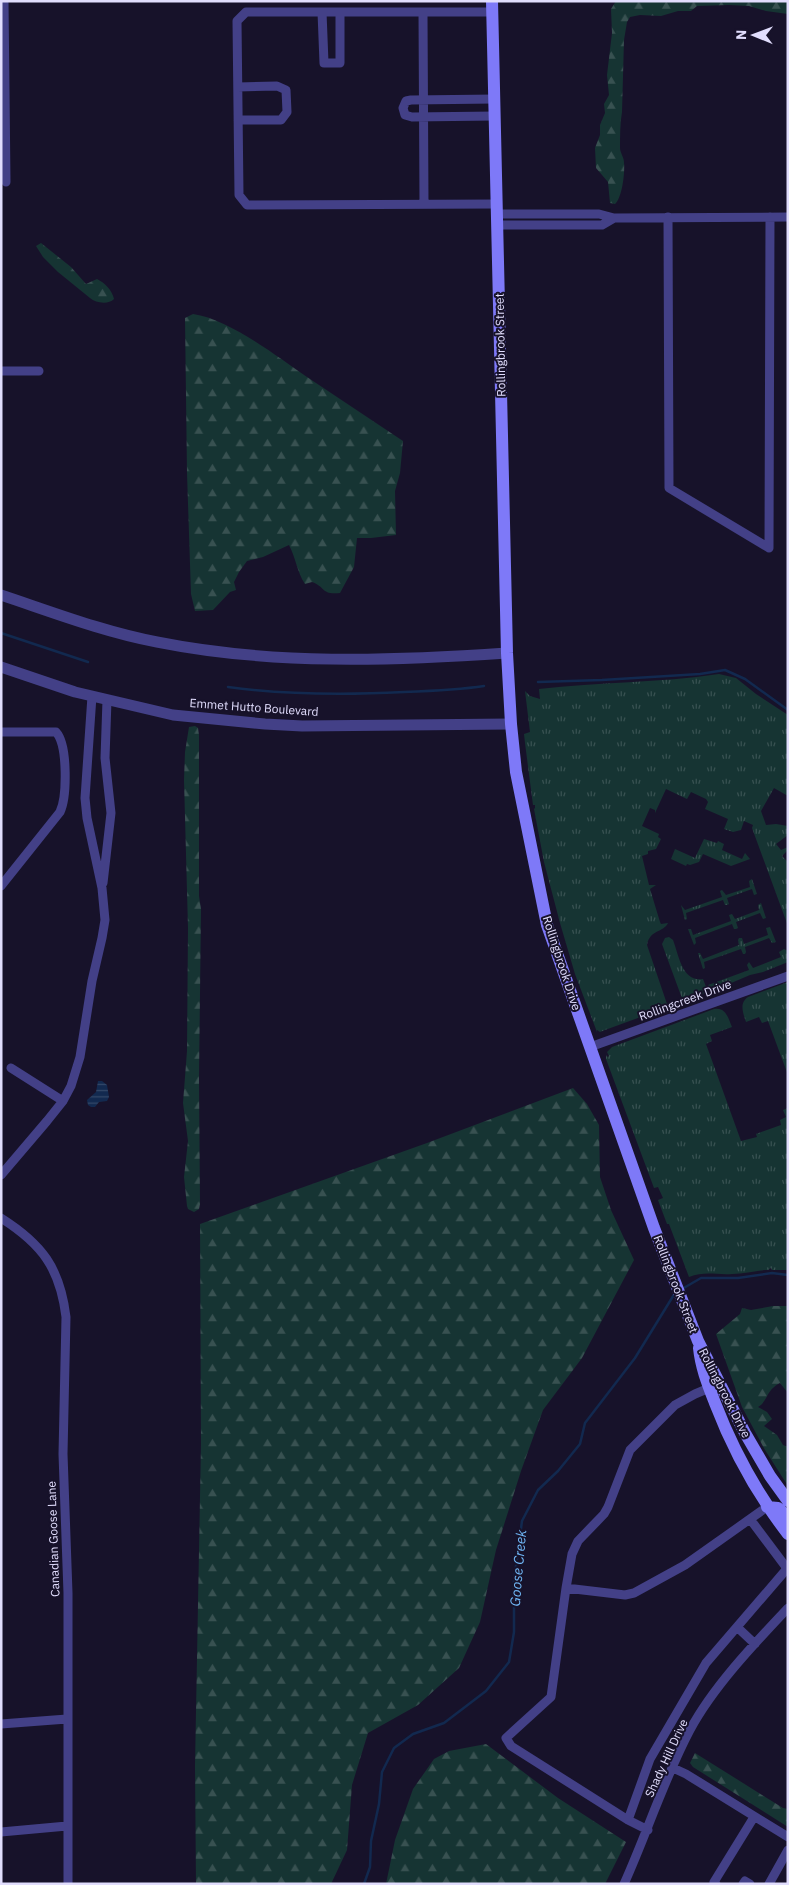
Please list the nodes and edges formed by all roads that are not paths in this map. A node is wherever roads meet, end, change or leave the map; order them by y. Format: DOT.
graph roads {
  1 [pos="4,1"];
  2 [pos="493,7"];
  3 [pos="322,12"];
  4 [pos="340,12"];
  5 [pos="423,12"];
  6 [pos="238,87"];
  7 [pos="424,100"];
  8 [pos="495,100"];
  9 [pos="495,116"];
  10 [pos="424,117"];
  11 [pos="238,120"];
  12 [pos="6,182"];
  13 [pos="424,204"];
  14 [pos="497,214"];
  15 [pos="668,217"];
  16 [pos="770,217"];
  17 [pos="788,217"];
  18 [pos="1,371"];
  19 [pos="39,371"];
  20 [pos="1,595"];
  21 [pos="507,654"];
  22 [pos="1,667"];
  23 [pos="509,688"];
  24 [pos="92,696"];
  25 [pos="108,700"];
  26 [pos="510,724"];
  27 [pos="1,732"];
  28 [pos="1,886"];
  29 [pos="102,888"];
  30 [pos="788,976"];
  31 [pos="590,1046"];
  32 [pos="11,1068"];
  33 [pos="63,1101"];
  34 [pos="1,1175"];
  35 [pos="1,1218"];
  36 [pos="654,1228"];
  37 [pos="698,1341"];
  38 [pos="715,1386"];
  39 [pos="788,1501"];
  40 [pos="767,1507"];
  41 [pos="788,1517"];
  42 [pos="750,1519"];
  43 [pos="788,1534"];
  44 [pos="566,1588"];
  45 [pos="788,1608"];
  46 [pos="737,1627"];
  47 [pos="755,1644"];
  48 [pos="67,1719"];
  49 [pos="1,1724"];
  50 [pos="673,1768"];
  51 [pos="754,1817"];
  52 [pos="628,1820"];
  53 [pos="67,1826"];
  54 [pos="648,1830"];
  55 [pos="1,1832"];
  56 [pos="788,1837"];
  57 [pos="788,1850"];
  58 [pos="68,1884"];
  59 [pos="624,1884"];
  60 [pos="716,1884"];
  61 [pos="743,1884"];
  62 [pos="750,1884"];
  63 [pos="769,1884"];
  1 -- 12 [label="street"];
  2 -- 5 [label="street"];
  2 -- 8 [label="main road, Rollingbrook Street"];
  3 -- 4 [label="street"];
  3 -- 4 [label="street"];
  3 -- 6 [label="street"];
  4 -- 5 [label="street"];
  5 -- 7 [label="street"];
  6 -- 11 [label="street"];
  6 -- 11 [label="street"];
  7 -- 8 [label="street"];
  7 -- 10 [label="street"];
  7 -- 10 [label="street"];
  8 -- 9 [label="main road, Rollingbrook Street"];
  9 -- 10 [label="street"];
  9 -- 14 [label="main road, Rollingbrook Street"];
  10 -- 13 [label="street"];
  11 -- 13 [label="street"];
  13 -- 14 [label="street"];
  14 -- 15 [label="street"];
  14 -- 21 [label="main road, Rollingbrook Street"];
  15 -- 16 [label="street"];
  15 -- 16 [label="street"];
  16 -- 17 [label="street"];
  18 -- 19 [label="street"];
  20 -- 21 [label="street"];
  21 -- 23 [label="main road, Rollingbrook Street"];
  22 -- 24 [label="street, Emmet Hutto Boulevard"];
  23 -- 26 [label="main road, Rollingbrook Drive"];
  24 -- 25 [label="street, Emmet Hutto Boulevard"];
  24 -- 29 [label="street"];
  25 -- 26 [label="street, Emmet Hutto Boulevard"];
  25 -- 29 [label="street"];
  26 -- 31 [label="main road, Rollingbrook Drive"];
  27 -- 28 [label="street"];
  29 -- 33 [label="street"];
  30 -- 31 [label="street, Rollingcreek Drive"];
  31 -- 36 [label="main road, Rollingbrook Drive"];
  32 -- 33 [label="street"];
  33 -- 34 [label="street"];
  35 -- 48 [label="street, Canadian Goose Lane"];
  36 -- 37 [label="main road, Rollingbrook Street"];
  37 -- 38 [label="main road, Rollingbrook Drive"];
  38 -- 39 [label="main road, Rollingbrook Drive"];
  38 -- 40 [label="main road, Rollingbrook Drive"];
  38 -- 44 [label="street"];
  40 -- 41 [label="main road"];
  40 -- 42 [label="street"];
  40 -- 43 [label="main road, Rollingbrook Drive"];
  42 -- 44 [label="street"];
  42 -- 46 [label="street"];
  44 -- 52 [label="street"];
  45 -- 47 [label="street, Shady Hill Drive"];
  46 -- 47 [label="street"];
  46 -- 52 [label="street"];
  47 -- 50 [label="street, Shady Hill Drive"];
  48 -- 49 [label="street"];
  48 -- 53 [label="street, Canadian Goose Lane"];
  50 -- 51 [label="street"];
  50 -- 54 [label="street, Shady Hill Drive"];
  51 -- 56 [label="street"];
  51 -- 60 [label="street"];
  52 -- 54 [label="street"];
  53 -- 55 [label="street"];
  53 -- 58 [label="street, Canadian Goose Lane"];
  54 -- 59 [label="street, Shady Hill Drive"];
  57 -- 63 [label="street"];
  61 -- 62 [label="street"];
}
